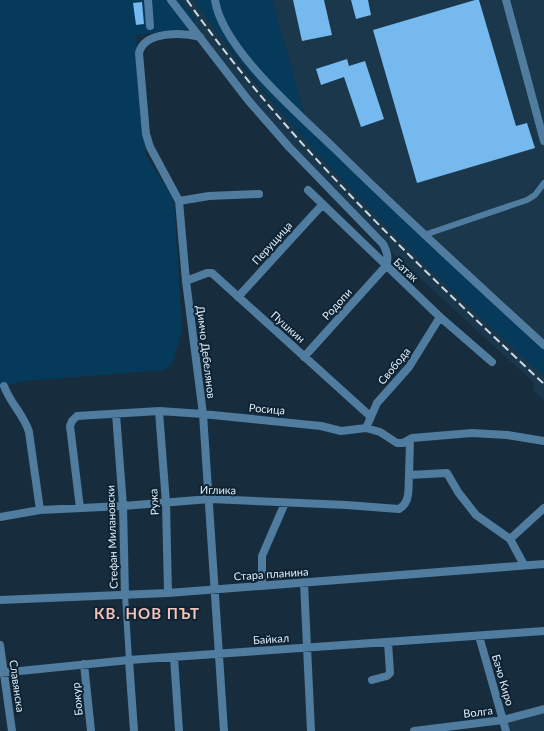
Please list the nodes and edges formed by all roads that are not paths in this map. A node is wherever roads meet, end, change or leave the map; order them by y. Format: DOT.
graph roads {
  1 [pos="148,0"];
  2 [pos="171,0"];
  3 [pos="215,0"];
  4 [pos="506,0"];
  5 [pos="150,26"];
  6 [pos="200,37"];
  7 [pos="544,141"];
  8 [pos="544,183"];
  9 [pos="308,190"];
  10 [pos="259,194"];
  11 [pos="179,201"];
  12 [pos="323,204"];
  13 [pos="424,235"];
  14 [pos="386,266"];
  15 [pos="186,281"];
  16 [pos="238,297"];
  17 [pos="440,317"];
  18 [pos="544,345"];
  19 [pos="304,357"];
  20 [pos="492,362"];
  21 [pos="4,386"];
  22 [pos="159,411"];
  23 [pos="116,414"];
  24 [pos="203,414"];
  25 [pos="370,416"];
  26 [pos="366,428"];
  27 [pos="410,440"];
  28 [pos="544,441"];
  29 [pos="409,475"];
  30 [pos="210,499"];
  31 [pos="166,503"];
  32 [pos="285,503"];
  33 [pos="123,506"];
  34 [pos="80,508"];
  35 [pos="544,508"];
  36 [pos="40,510"];
  37 [pos="0,517"];
  38 [pos="510,540"];
  39 [pos="544,564"];
  40 [pos="524,565"];
  41 [pos="304,583"];
  42 [pos="262,586"];
  43 [pos="216,589"];
  44 [pos="168,593"];
  45 [pos="126,595"];
  46 [pos="0,600"];
  47 [pos="544,631"];
  48 [pos="479,636"];
  49 [pos="388,642"];
  50 [pos="0,645"];
  51 [pos="308,648"];
  52 [pos="220,654"];
  53 [pos="174,657"];
  54 [pos="129,660"];
  55 [pos="84,664"];
  56 [pos="2,672"];
  57 [pos="372,680"];
  58 [pos="544,709"];
  59 [pos="503,720"];
  60 [pos="12,731"];
  61 [pos="91,731"];
  62 [pos="134,731"];
  63 [pos="179,731"];
  64 [pos="224,731"];
  65 [pos="311,731"];
  66 [pos="414,731"];
  67 [pos="506,731"];
  1 -- 5 [label="street"];
  2 -- 6 [label="street"];
  3 -- 13 [label="street"];
  4 -- 7 [label="street"];
  6 -- 11 [label="street, Димчо Дебелянов"];
  6 -- 14 [label="street"];
  8 -- 13 [label="street"];
  9 -- 12 [label="street, Батак"];
  10 -- 11 [label="street"];
  11 -- 15 [label="street, Димчо Дебелянов"];
  12 -- 14 [label="street, Батак"];
  12 -- 16 [label="street, Перущица"];
  13 -- 18 [label="street"];
  14 -- 17 [label="street, Батак"];
  14 -- 19 [label="street, Родопи"];
  15 -- 16 [label="street, Пушкин"];
  15 -- 24 [label="street, Димчо Дебелянов"];
  16 -- 19 [label="street, Пушкин"];
  17 -- 20 [label="street, Батак"];
  17 -- 25 [label="street, Свобода"];
  19 -- 25 [label="street, Пушкин"];
  21 -- 36 [label="street"];
  22 -- 23 [label="street, Росица"];
  22 -- 24 [label="street, Росица"];
  22 -- 31 [label="street, Ружа"];
  23 -- 33 [label="street, Стефан Милановски"];
  23 -- 34 [label="street, Росица"];
  24 -- 26 [label="street, Росица"];
  24 -- 30 [label="street, Димчо Дебелянов"];
  25 -- 26 [label="street, Свобода"];
  26 -- 27 [label="street, Росица"];
  27 -- 28 [label="street, Росица"];
  27 -- 29 [label="street"];
  29 -- 32 [label="street, Иглика"];
  29 -- 38 [label="street"];
  30 -- 31 [label="street, Иглика"];
  30 -- 32 [label="street, Иглика"];
  30 -- 43 [label="street, Димчо Дебелянов"];
  31 -- 33 [label="street, Иглика"];
  31 -- 44 [label="street, Ружа"];
  32 -- 42 [label="street"];
  33 -- 34 [label="street, Иглика"];
  33 -- 45 [label="street, Стефан Милановски"];
  34 -- 36 [label="street, Иглика"];
  35 -- 38 [label="street"];
  36 -- 37 [label="street, Иглика"];
  38 -- 40 [label="street"];
  39 -- 40 [label="street, Стара планина"];
  40 -- 41 [label="street, Стара планина"];
  41 -- 42 [label="street, Стара планина"];
  41 -- 51 [label="street"];
  42 -- 43 [label="street, Стара планина"];
  43 -- 44 [label="street, Стара планина"];
  43 -- 52 [label="street, Димчо Дебелянов"];
  44 -- 45 [label="street, Стара планина"];
  45 -- 46 [label="street, Стара планина"];
  45 -- 54 [label="street, Стефан Милановски"];
  47 -- 48 [label="street, Байкал"];
  48 -- 49 [label="street, Байкал"];
  48 -- 59 [label="street, Бачо Киро"];
  49 -- 51 [label="street, Байкал"];
  49 -- 57 [label="street"];
  50 -- 56 [label="street, Славянска"];
  51 -- 52 [label="street, Байкал"];
  51 -- 65 [label="street"];
  52 -- 53 [label="street, Байкал"];
  52 -- 64 [label="street, Димчо Дебелянов"];
  53 -- 54 [label="street, Байкал"];
  53 -- 63 [label="street"];
  54 -- 55 [label="street, Байкал"];
  54 -- 62 [label="street, Стефан Милановски"];
  55 -- 56 [label="street, Байкал"];
  55 -- 61 [label="street, Божур"];
  56 -- 60 [label="street, Славянска"];
  58 -- 59 [label="street, Волга"];
  59 -- 66 [label="street, Волга"];
  59 -- 67 [label="street, Бачо Киро"];
}
